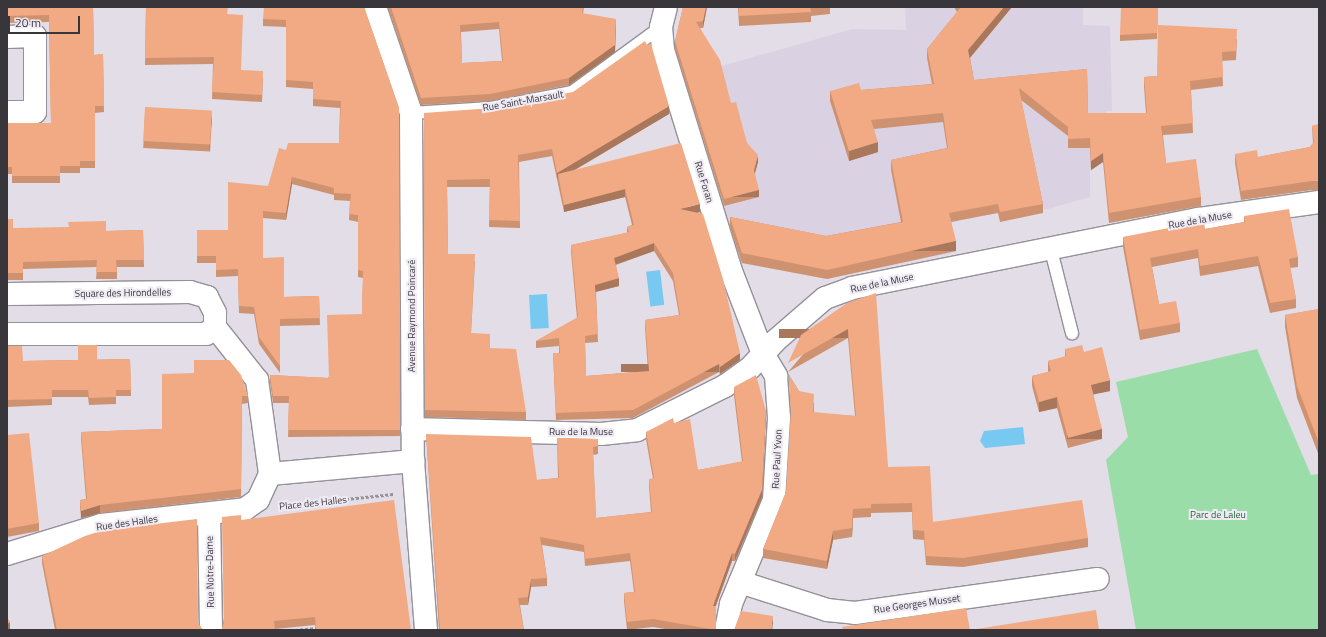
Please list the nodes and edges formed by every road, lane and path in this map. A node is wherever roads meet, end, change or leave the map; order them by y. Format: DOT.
graph roads {
  1 [pos="375,7"];
  2 [pos="664,17"];
  3 [pos="7,37"];
  4 [pos="7,112"];
  5 [pos="411,113"];
  6 [pos="1319,202"];
  7 [pos="1050,250"];
  8 [pos="7,294"];
  9 [pos="214,327"];
  10 [pos="1072,333"];
  11 [pos="7,334"];
  12 [pos="763,354"];
  13 [pos="412,429"];
  14 [pos="413,461"];
  15 [pos="270,474"];
  16 [pos="415,492"];
  17 [pos="250,507"];
  18 [pos="209,514"];
  19 [pos="8,557"];
  20 [pos="1098,579"];
  21 [pos="740,582"];
  22 [pos="323,627"];
  23 [pos="211,630"];
  24 [pos="295,630"];
  25 [pos="426,630"];
  26 [pos="726,630"];
  1 -- 5 [label="street, Avenue Raymond Poincaré"];
  2 -- 5 [label="lane, Rue Saint-Marsault"];
  2 -- 12 [label="street, Rue Foran"];
  3 -- 4 [label="street"];
  5 -- 13 [label="street, Avenue Raymond Poincaré"];
  6 -- 7 [label="street, Rue de la Muse"];
  7 -- 10 [label="lane"];
  7 -- 12 [label="street, Rue de la Muse"];
  8 -- 9 [label="street, Square des Hirondelles"];
  9 -- 11 [label="street"];
  9 -- 15 [label="street"];
  12 -- 13 [label="street, Rue de la Muse"];
  12 -- 21 [label="street, Rue Paul Yvon"];
  13 -- 14 [label="street, Avenue Raymond Poincaré"];
  14 -- 15 [label="street"];
  14 -- 16 [label="street, Avenue Raymond Poincaré"];
  15 -- 17 [label="street"];
  16 -- 17 [label="path, Place des Halles"];
  16 -- 25 [label="street, Avenue Raymond Poincaré"];
  17 -- 18 [label="street, Rue des Halles"];
  18 -- 19 [label="street, Rue des Halles"];
  18 -- 23 [label="street, Rue Notre-Dame"];
  20 -- 21 [label="street, Rue Georges Musset"];
  21 -- 26 [label="street, Rue Paul Yvon"];
  22 -- 24 [label="path"];
}
